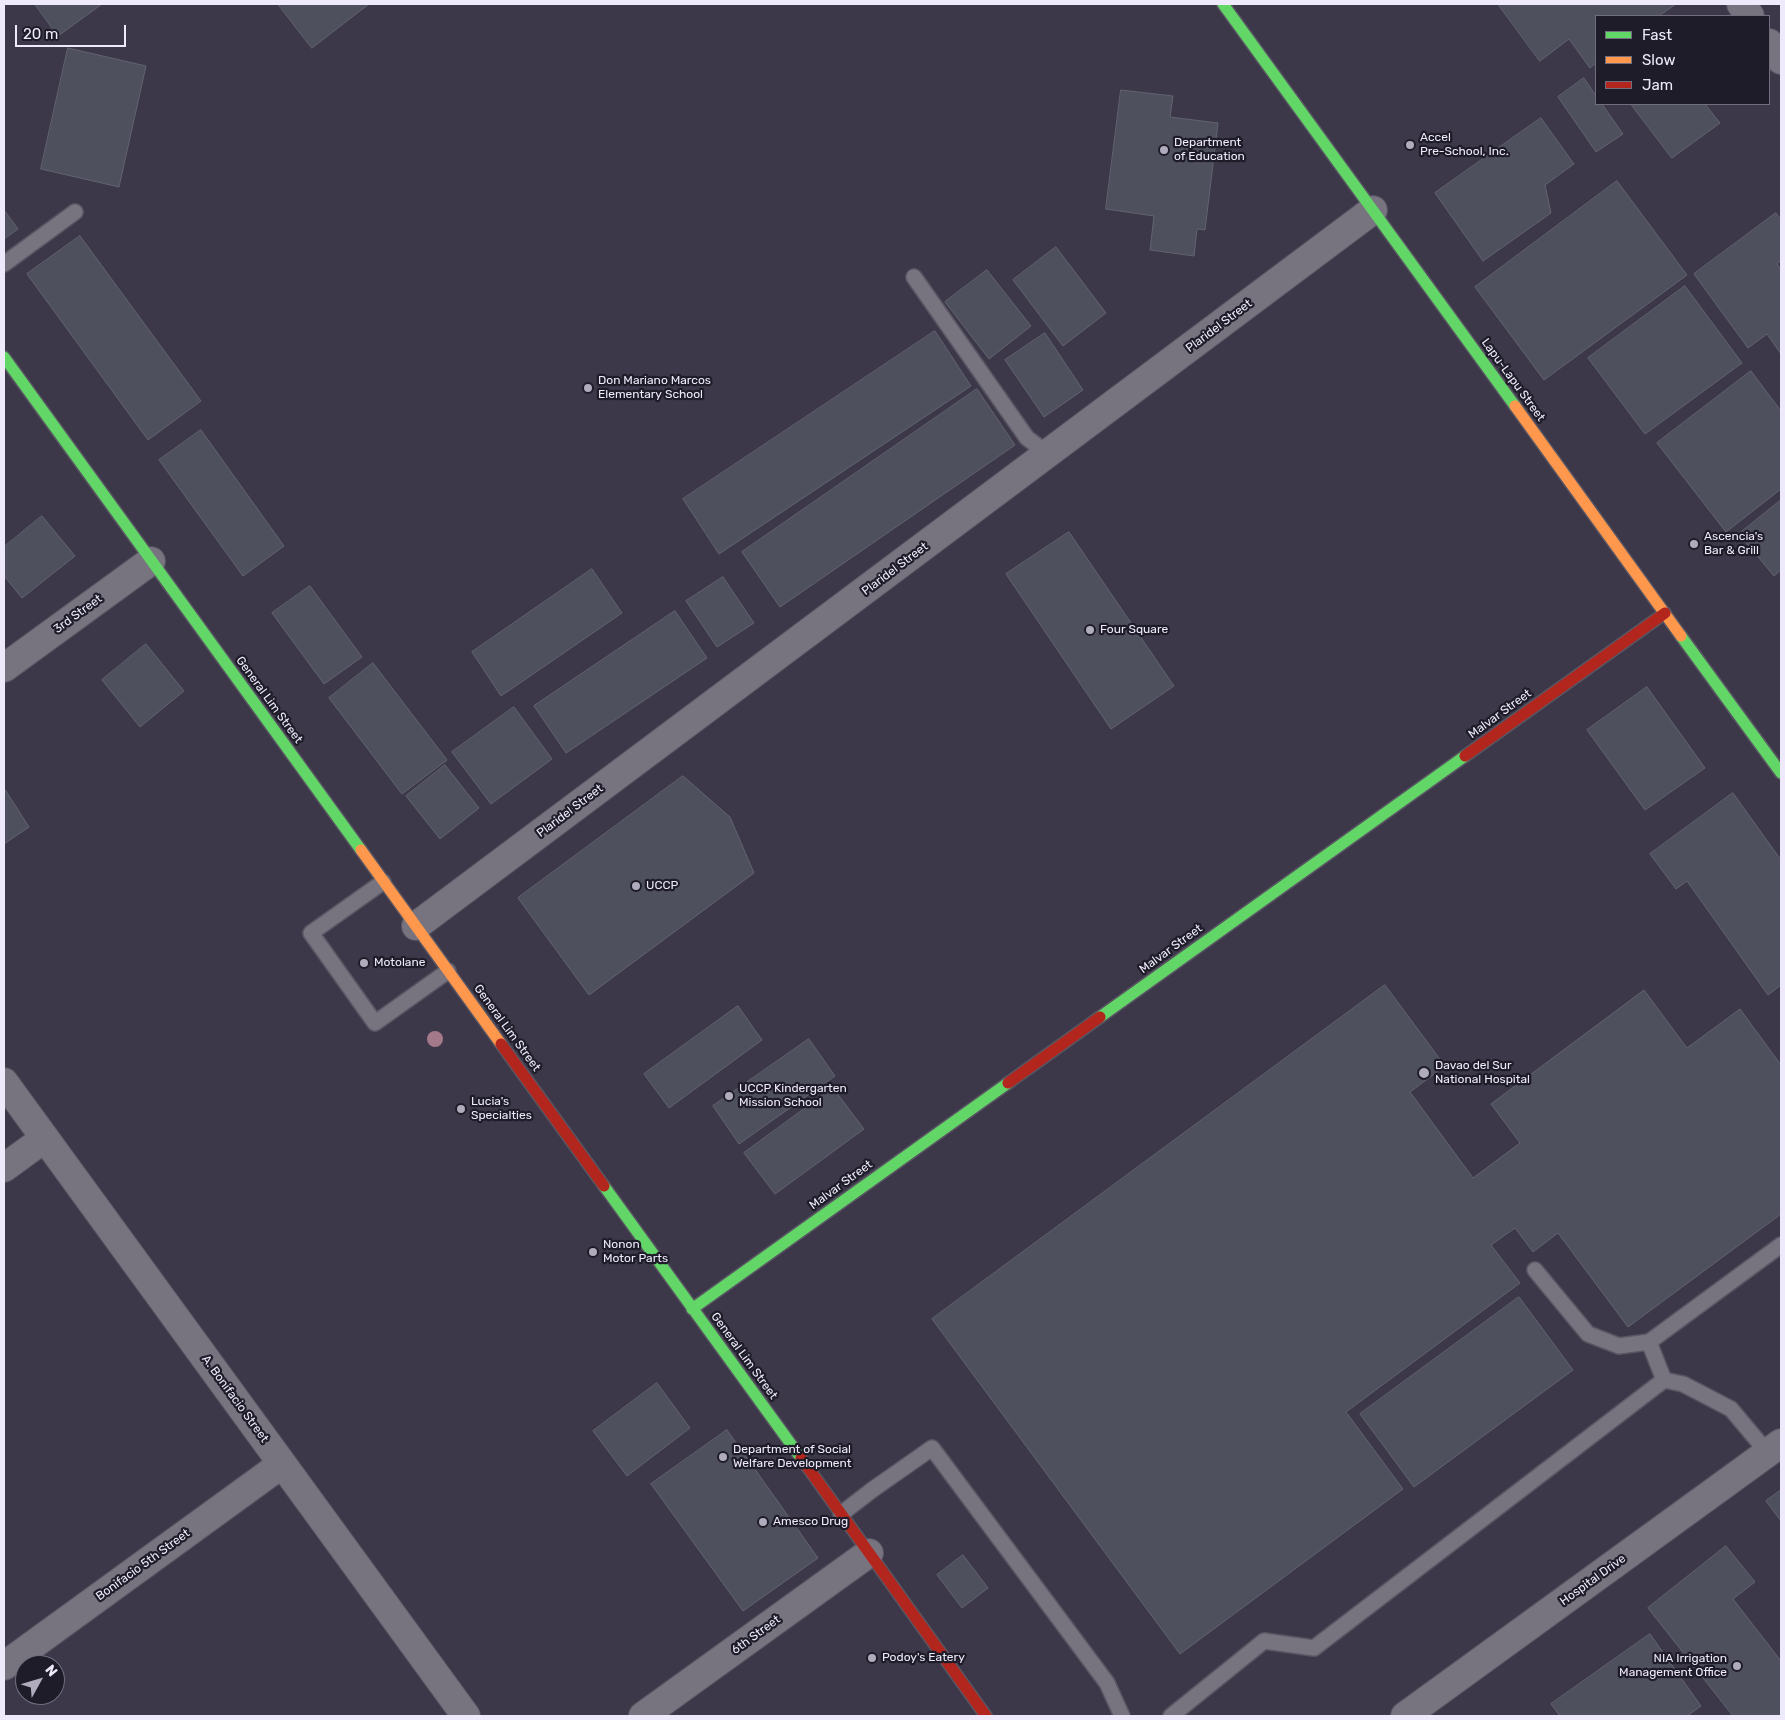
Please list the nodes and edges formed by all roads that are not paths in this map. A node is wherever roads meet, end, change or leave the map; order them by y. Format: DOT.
graph roads {
  1 [pos="1223,4"];
  2 [pos="1740,4"];
  3 [pos="1749,15"];
  4 [pos="1770,44"];
  5 [pos="1781,60"];
  6 [pos="1373,210"];
  7 [pos="75,212"];
  8 [pos="4,264"];
  9 [pos="914,277"];
  10 [pos="4,357"];
  11 [pos="1048,454"];
  12 [pos="152,561"];
  13 [pos="1665,613"];
  14 [pos="4,668"];
  15 [pos="1781,773"];
  16 [pos="382,882"];
  17 [pos="416,926"];
  18 [pos="448,971"];
  19 [pos="4,1082"];
  20 [pos="45,1138"];
  21 [pos="4,1168"];
  22 [pos="1781,1245"];
  23 [pos="1535,1270"];
  24 [pos="692,1309"];
  25 [pos="1649,1342"];
  26 [pos="1664,1380"];
  27 [pos="1774,1447"];
  28 [pos="282,1464"];
  29 [pos="841,1514"];
  30 [pos="869,1553"];
  31 [pos="4,1666"];
  32 [pos="466,1716"];
  33 [pos="643,1716"];
  34 [pos="986,1716"];
  35 [pos="1122,1716"];
  36 [pos="1171,1716"];
  37 [pos="1405,1716"];
  1 -- 6 [label="street, Lapu-Lapu Street"];
  2 -- 3 [label="street"];
  4 -- 5 [label="street"];
  6 -- 11 [label="street, Plaridel Street"];
  6 -- 13 [label="street, Lapu-Lapu Street"];
  7 -- 8 [label="lane"];
  9 -- 11 [label="lane"];
  10 -- 12 [label="street, General Lim Street"];
  11 -- 17 [label="street, Plaridel Street"];
  12 -- 14 [label="street, 3rd Street"];
  12 -- 16 [label="street, General Lim Street"];
  13 -- 15 [label="street, Lapu-Lapu Street"];
  13 -- 24 [label="street, Malvar Street"];
  16 -- 17 [label="street, General Lim Street"];
  16 -- 18 [label="lane"];
  17 -- 18 [label="street, General Lim Street"];
  18 -- 24 [label="street, General Lim Street"];
  19 -- 20 [label="street, A. Bonifacio Street"];
  20 -- 21 [label="street"];
  20 -- 28 [label="street, A. Bonifacio Street"];
  22 -- 25 [label="lane"];
  23 -- 25 [label="lane"];
  24 -- 29 [label="street, General Lim Street"];
  25 -- 26 [label="lane"];
  26 -- 27 [label="lane"];
  26 -- 36 [label="lane"];
  27 -- 37 [label="street, Hospital Drive"];
  28 -- 31 [label="street, Bonifacio 5th Street"];
  28 -- 32 [label="street, A. Bonifacio Street"];
  29 -- 30 [label="street, General Lim Street"];
  29 -- 35 [label="lane"];
  30 -- 33 [label="street, 6th Street"];
  30 -- 34 [label="street, General Lim Street"];
}
